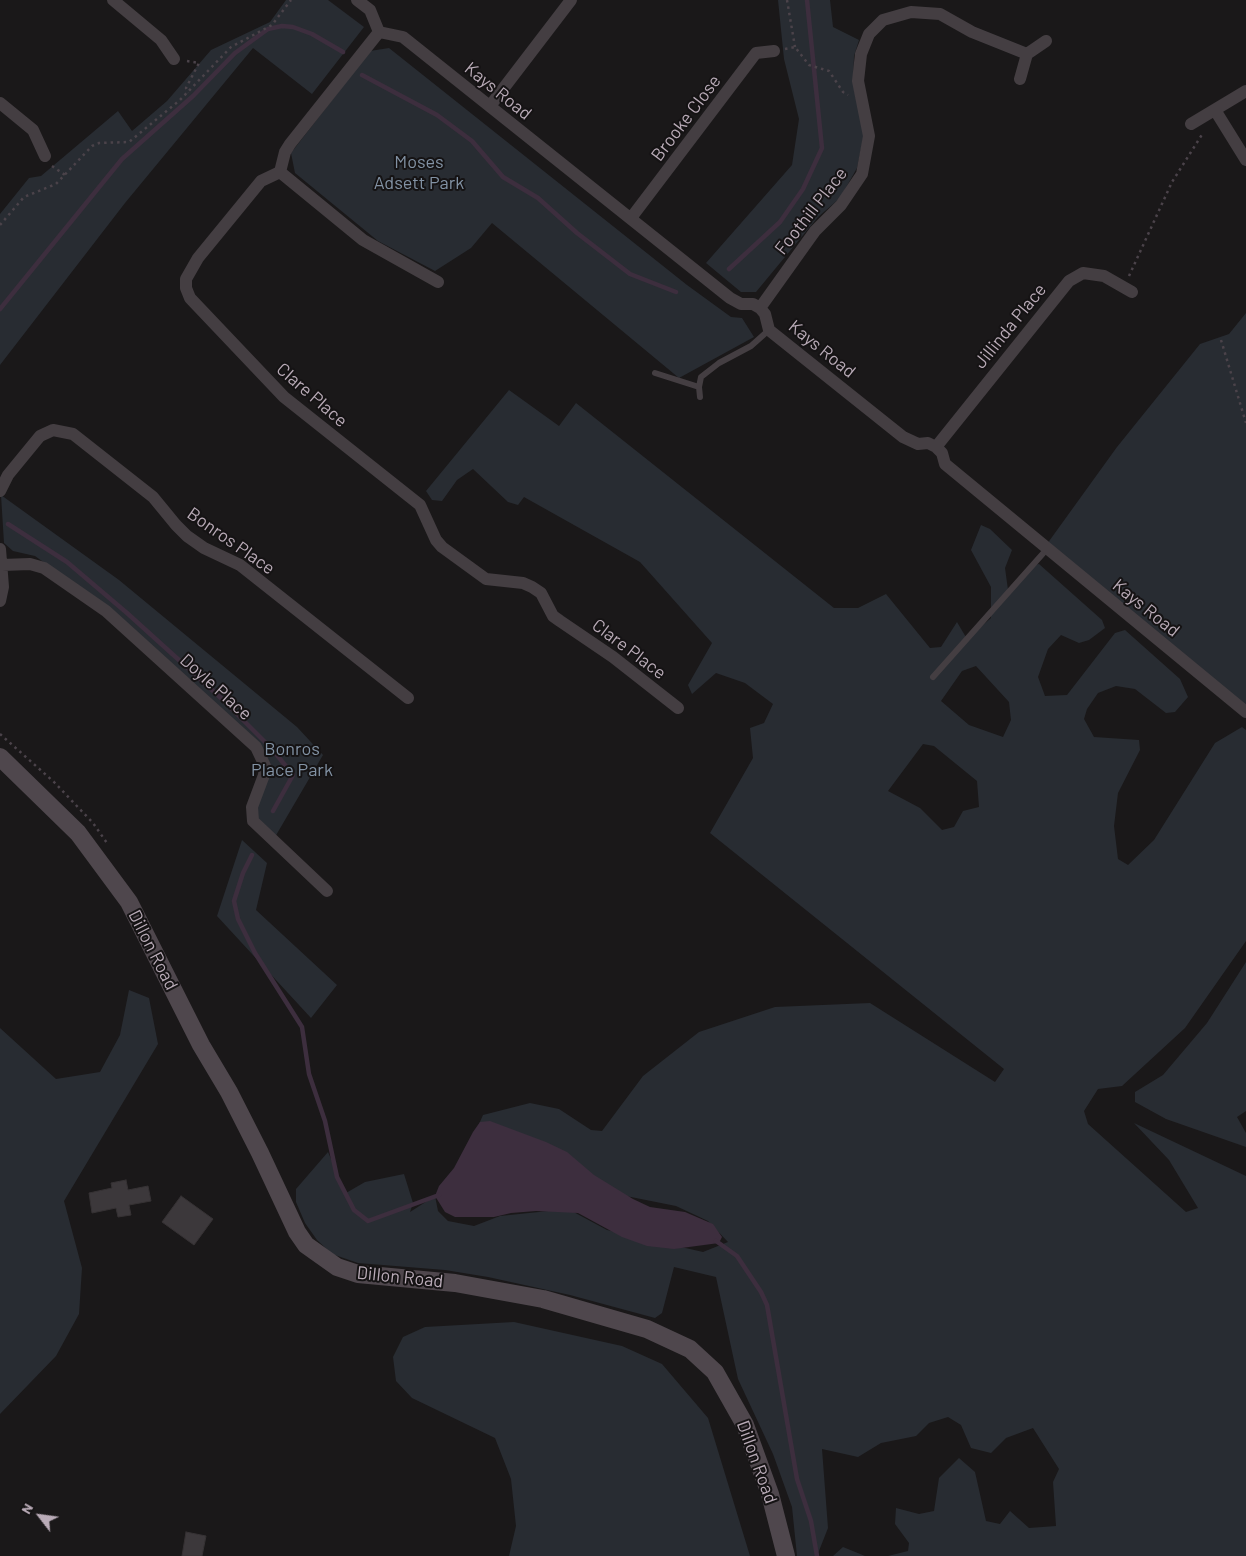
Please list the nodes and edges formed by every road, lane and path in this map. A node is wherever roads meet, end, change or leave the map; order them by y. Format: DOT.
graph roads {
  1 [pos="113,0"];
  2 [pos="291,0"];
  3 [pos="357,0"];
  4 [pos="571,0"];
  5 [pos="787,0"];
  6 [pos="379,32"];
  7 [pos="1046,41"];
  8 [pos="795,47"];
  9 [pos="774,51"];
  10 [pos="1027,54"];
  11 [pos="174,59"];
  12 [pos="1020,79"];
  13 [pos="1246,91"];
  14 [pos="188,93"];
  15 [pos="0,103"];
  16 [pos="863,103"];
  17 [pos="490,106"];
  18 [pos="1210,113"];
  19 [pos="1191,124"];
  20 [pos="45,156"];
  21 [pos="1246,160"];
  22 [pos="280,172"];
  23 [pos="631,218"];
  24 [pos="0,225"];
  25 [pos="438,282"];
  26 [pos="1128,289"];
  27 [pos="760,308"];
  28 [pos="770,330"];
  29 [pos="1221,340"];
  30 [pos="656,372"];
  31 [pos="699,387"];
  32 [pos="700,397"];
  33 [pos="1246,423"];
  34 [pos="936,448"];
  35 [pos="0,491"];
  36 [pos="0,549"];
  37 [pos="1047,549"];
  38 [pos="2,565"];
  39 [pos="0,601"];
  40 [pos="934,677"];
  41 [pos="408,698"];
  42 [pos="678,708"];
  43 [pos="1246,712"];
  44 [pos="0,757"];
  45 [pos="327,891"];
  46 [pos="786,1556"];
  1 -- 11 [label="street"];
  2 -- 14 [label="path"];
  3 -- 6 [label="street"];
  4 -- 17 [label="street"];
  5 -- 8 [label="path"];
  6 -- 17 [label="street, Kays Road"];
  6 -- 22 [label="street"];
  7 -- 10 [label="street"];
  8 -- 9 [label="path"];
  8 -- 16 [label="path"];
  9 -- 23 [label="street, Brooke Close"];
  10 -- 12 [label="street"];
  10 -- 16 [label="street, Foothill Place"];
  11 -- 14 [label="path"];
  13 -- 18 [label="street"];
  14 -- 24 [label="path"];
  15 -- 20 [label="street"];
  16 -- 27 [label="street, Foothill Place"];
  17 -- 23 [label="street, Kays Road"];
  18 -- 19 [label="street"];
  18 -- 21 [label="street"];
  18 -- 26 [label="path"];
  22 -- 25 [label="street"];
  22 -- 42 [label="street, Clare Place"];
  23 -- 27 [label="street, Kays Road"];
  26 -- 34 [label="street, Jillinda Place"];
  27 -- 28 [label="street, Kays Road"];
  28 -- 31 [label="lane"];
  28 -- 34 [label="street, Kays Road"];
  29 -- 33 [label="path"];
  30 -- 31 [label="lane"];
  31 -- 32 [label="lane"];
  34 -- 37 [label="street, Kays Road"];
  35 -- 41 [label="street, Bonros Place"];
  36 -- 38 [label="street"];
  37 -- 40 [label="lane"];
  37 -- 43 [label="street, Kays Road"];
  38 -- 39 [label="street"];
  38 -- 45 [label="street, Doyle Place"];
  44 -- 46 [label="main road, Dillon Road"];
}
